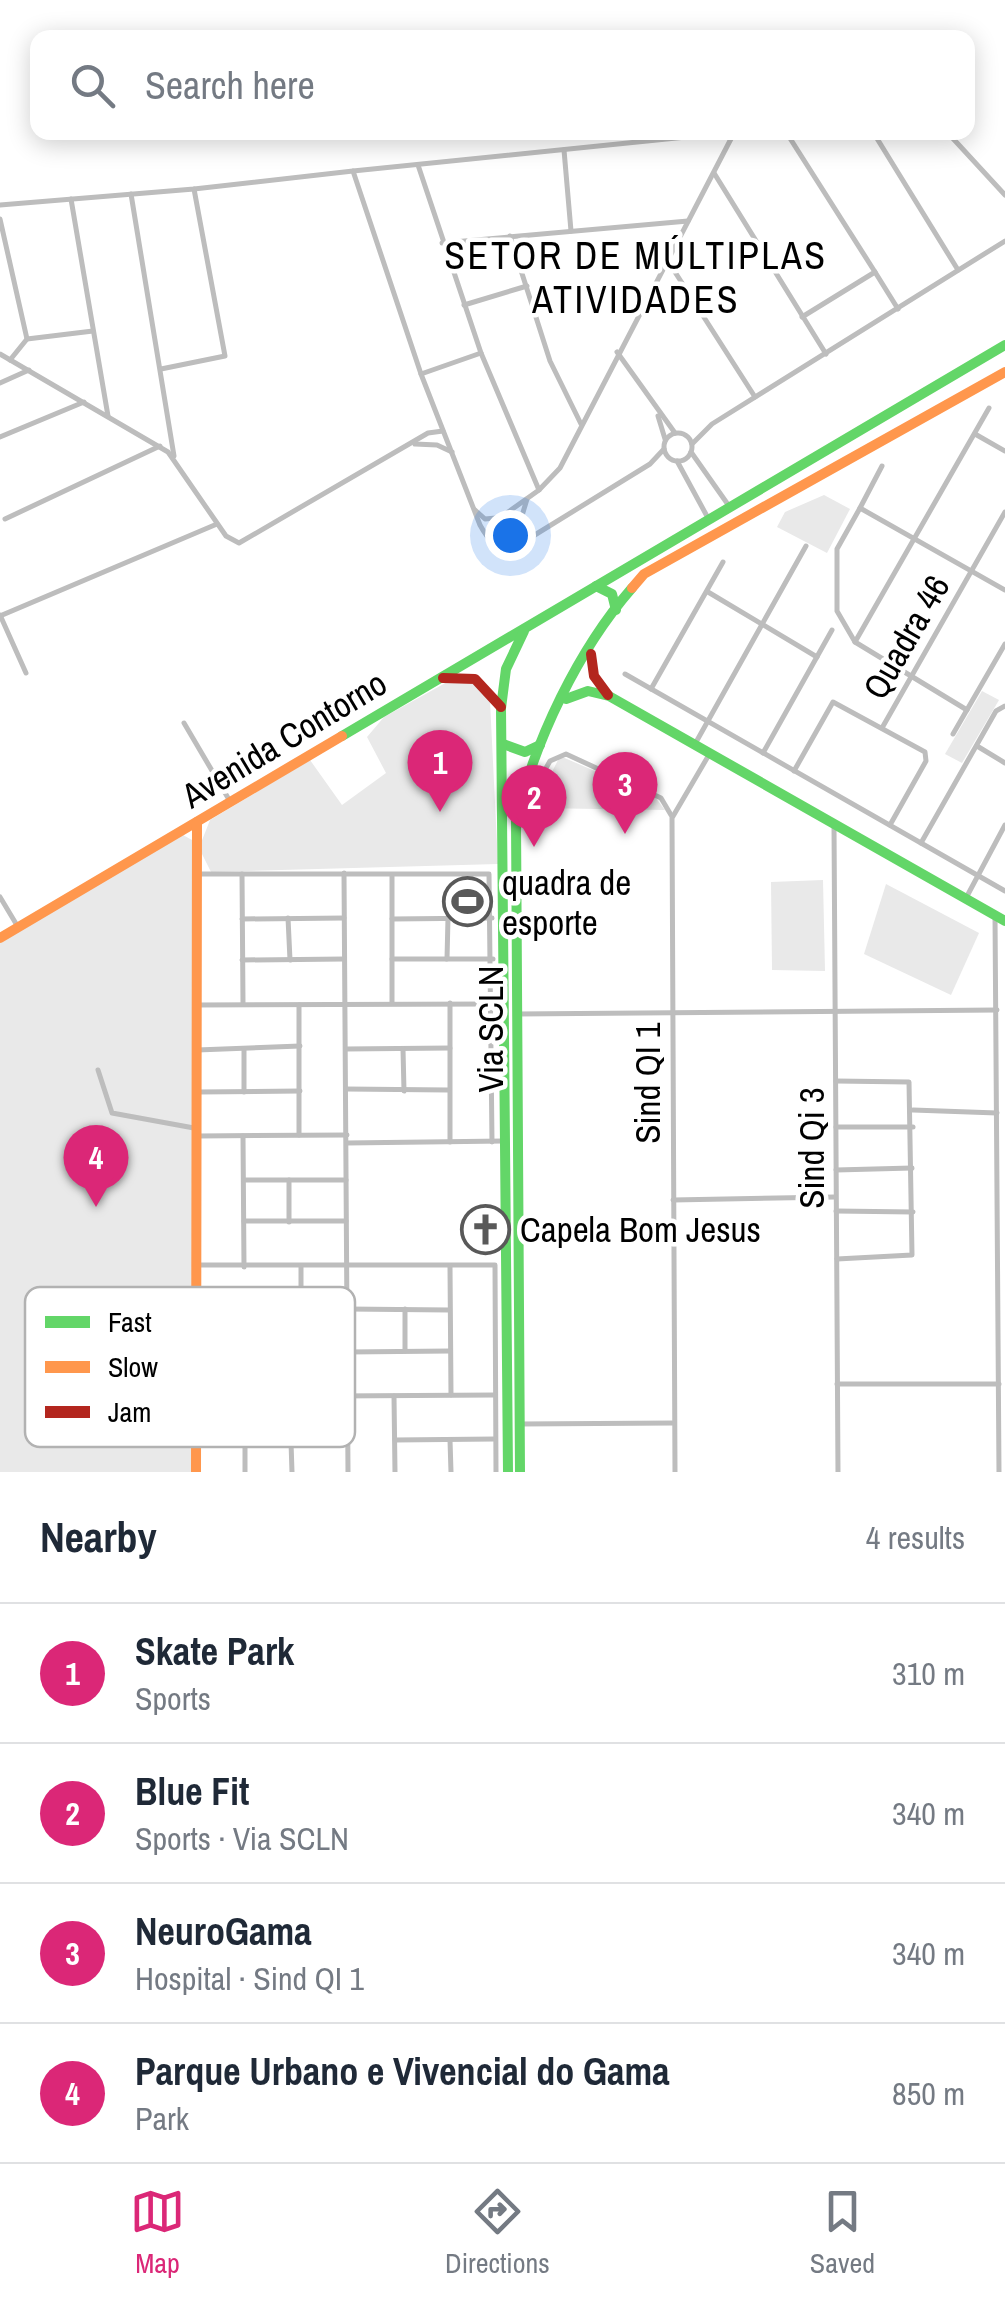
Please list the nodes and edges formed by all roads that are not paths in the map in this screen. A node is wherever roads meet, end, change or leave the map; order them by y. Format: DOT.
graph roads {
  1 [pos="659,140"];
  2 [pos="731,140"];
  3 [pos="791,140"];
  4 [pos="877,140"];
  5 [pos="954,140"];
  6 [pos="564,150"];
  7 [pos="418,164"];
  8 [pos="352,170"];
  9 [pos="714,173"];
  10 [pos="194,189"];
  11 [pos="131,194"];
  12 [pos="1005,195"];
  13 [pos="71,199"];
  14 [pos="0,204"];
  15 [pos="0,220"];
  16 [pos="688,221"];
  17 [pos="571,231"];
  18 [pos="510,236"];
  19 [pos="1005,240"];
  20 [pos="442,243"];
  21 [pos="666,258"];
  22 [pos="958,270"];
  23 [pos="874,272"];
  24 [pos="528,286"];
  25 [pos="464,306"];
  26 [pos="898,309"];
  27 [pos="802,317"];
  28 [pos="94,331"];
  29 [pos="26,339"];
  30 [pos="1005,345"];
  31 [pos="617,352"];
  32 [pos="481,353"];
  33 [pos="0,354"];
  34 [pos="826,354"];
  35 [pos="10,360"];
  36 [pos="161,368"];
  37 [pos="29,370"];
  38 [pos="1005,372"];
  39 [pos="421,374"];
  40 [pos="0,383"];
  41 [pos="755,397"];
  42 [pos="84,402"];
  43 [pos="989,408"];
  44 [pos="657,413"];
  45 [pos="108,416"];
  46 [pos="712,424"];
  47 [pos="582,426"];
  48 [pos="443,430"];
  49 [pos="675,433"];
  50 [pos="684,434"];
  51 [pos="975,434"];
  52 [pos="0,438"];
  53 [pos="665,440"];
  54 [pos="692,444"];
  55 [pos="160,446"];
  56 [pos="407,446"];
  57 [pos="664,449"];
  58 [pos="1005,451"];
  59 [pos="452,452"];
  60 [pos="691,452"];
  61 [pos="174,459"];
  62 [pos="675,461"];
  63 [pos="650,464"];
  64 [pos="882,466"];
  65 [pos="785,473"];
  66 [pos="793,489"];
  67 [pos="539,490"];
  68 [pos="529,497"];
  69 [pos="728,506"];
  70 [pos="474,508"];
  71 [pos="860,508"];
  72 [pos="1005,512"];
  73 [pos="500,517"];
  74 [pos="6,518"];
  75 [pos="708,518"];
  76 [pos="522,522"];
  77 [pos="217,524"];
  78 [pos="541,531"];
  79 [pos="914,539"];
  80 [pos="524,542"];
  81 [pos="493,543"];
  82 [pos="806,546"];
  83 [pos="723,562"];
  84 [pos="972,572"];
  85 [pos="596,586"];
  86 [pos="1005,590"];
  87 [pos="708,592"];
  88 [pos="616,610"];
  89 [pos="0,615"];
  90 [pos="762,624"];
  91 [pos="526,627"];
  92 [pos="832,630"];
  93 [pos="856,642"];
  94 [pos="1005,644"];
  95 [pos="591,654"];
  96 [pos="817,657"];
  97 [pos="26,673"];
  98 [pos="625,674"];
  99 [pos="911,676"];
  100 [pos="439,679"];
  101 [pos="651,689"];
  102 [pos="609,696"];
  103 [pos="566,699"];
  104 [pos="1005,706"];
  105 [pos="501,708"];
  106 [pos="968,710"];
  107 [pos="708,722"];
  108 [pos="184,723"];
  109 [pos="882,728"];
  110 [pos="953,734"];
  111 [pos="503,744"];
  112 [pos="541,744"];
  113 [pos="695,744"];
  114 [pos="977,746"];
  115 [pos="710,753"];
  116 [pos="763,753"];
  117 [pos="1005,762"];
  118 [pos="794,770"];
  119 [pos="232,803"];
  120 [pos="672,818"];
  121 [pos="516,820"];
  122 [pos="197,822"];
  123 [pos="834,824"];
  124 [pos="890,825"];
  125 [pos="1005,825"];
  126 [pos="921,843"];
  127 [pos="510,846"];
  128 [pos="510,864"];
  129 [pos="344,873"];
  130 [pos="194,874"];
  131 [pos="242,874"];
  132 [pos="977,874"];
  133 [pos="392,875"];
  134 [pos="1005,891"];
  135 [pos="0,896"];
  136 [pos="966,898"];
  137 [pos="242,918"];
  138 [pos="288,918"];
  139 [pos="345,918"];
  140 [pos="392,918"];
  141 [pos="448,918"];
  142 [pos="492,918"];
  143 [pos="1000,918"];
  144 [pos="18,927"];
  145 [pos="0,938"];
  146 [pos="493,958"];
  147 [pos="345,959"];
  148 [pos="392,959"];
  149 [pos="447,959"];
  150 [pos="242,960"];
  151 [pos="290,960"];
  152 [pos="392,1003"];
  153 [pos="450,1003"];
  154 [pos="243,1004"];
  155 [pos="346,1004"];
  156 [pos="493,1004"];
  157 [pos="194,1005"];
  158 [pos="299,1005"];
  159 [pos="996,1010"];
  160 [pos="835,1011"];
  161 [pos="672,1012"];
  162 [pos="517,1014"];
  163 [pos="300,1046"];
  164 [pos="244,1048"];
  165 [pos="346,1048"];
  166 [pos="403,1048"];
  167 [pos="450,1048"];
  168 [pos="194,1050"];
  169 [pos="98,1070"];
  170 [pos="836,1080"];
  171 [pos="346,1090"];
  172 [pos="450,1090"];
  173 [pos="300,1091"];
  174 [pos="404,1091"];
  175 [pos="194,1092"];
  176 [pos="244,1092"];
  177 [pos="913,1110"];
  178 [pos="997,1113"];
  179 [pos="836,1126"];
  180 [pos="913,1126"];
  181 [pos="194,1132"];
  182 [pos="299,1135"];
  183 [pos="243,1136"];
  184 [pos="347,1139"];
  185 [pos="506,1141"];
  186 [pos="450,1142"];
  187 [pos="492,1142"];
  188 [pos="912,1168"];
  189 [pos="836,1170"];
  190 [pos="244,1180"];
  191 [pos="290,1180"];
  192 [pos="347,1180"];
  193 [pos="1001,1196"];
  194 [pos="836,1198"];
  195 [pos="673,1200"];
  196 [pos="836,1211"];
  197 [pos="912,1212"];
  198 [pos="512,1219"];
  199 [pos="244,1221"];
  200 [pos="347,1221"];
  201 [pos="289,1222"];
  202 [pos="512,1233"];
  203 [pos="836,1259"];
  204 [pos="196,1265"];
  205 [pos="244,1266"];
  206 [pos="301,1266"];
  207 [pos="348,1266"];
  208 [pos="450,1266"];
  209 [pos="196,1287"];
  210 [pos="300,1287"];
  211 [pos="348,1287"];
  212 [pos="355,1309"];
  213 [pos="405,1310"];
  214 [pos="450,1310"];
  215 [pos="451,1351"];
  216 [pos="355,1352"];
  217 [pos="405,1352"];
  218 [pos="837,1384"];
  219 [pos="999,1384"];
  220 [pos="451,1395"];
  221 [pos="355,1396"];
  222 [pos="394,1396"];
  223 [pos="495,1396"];
  224 [pos="674,1423"];
  225 [pos="520,1424"];
  226 [pos="495,1439"];
  227 [pos="395,1440"];
  228 [pos="450,1440"];
  229 [pos="196,1447"];
  230 [pos="196,1472"];
  231 [pos="395,1472"];
  232 [pos="452,1472"];
  233 [pos="496,1472"];
  234 [pos="508,1472"];
  235 [pos="520,1472"];
  236 [pos="675,1472"];
  237 [pos="838,1472"];
  238 [pos="999,1472"];
  1 -- 6 [label="street"];
  2 -- 9 [label="street"];
  3 -- 23 [label="street"];
  4 -- 22 [label="street"];
  5 -- 12 [label="street"];
  6 -- 7 [label="street"];
  6 -- 17 [label="street"];
  7 -- 8 [label="street"];
  7 -- 20 [label="street"];
  8 -- 10 [label="street"];
  8 -- 39 [label="street"];
  9 -- 16 [label="street"];
  9 -- 27 [label="street"];
  10 -- 11 [label="street"];
  10 -- 36 [label="street"];
  11 -- 13 [label="street"];
  11 -- 36 [label="street"];
  13 -- 14 [label="street"];
  13 -- 28 [label="street"];
  15 -- 29 [label="street"];
  16 -- 17 [label="street"];
  16 -- 21 [label="street"];
  17 -- 18 [label="street"];
  18 -- 20 [label="street"];
  18 -- 24 [label="street"];
  19 -- 22 [label="street"];
  20 -- 25 [label="street"];
  21 -- 31 [label="street"];
  21 -- 41 [label="street"];
  22 -- 26 [label="street"];
  23 -- 26 [label="street"];
  23 -- 27 [label="street"];
  24 -- 25 [label="street"];
  24 -- 47 [label="street"];
  25 -- 32 [label="street"];
  26 -- 34 [label="street"];
  27 -- 34 [label="street"];
  28 -- 29 [label="street"];
  28 -- 45 [label="street"];
  29 -- 35 [label="street"];
  30 -- 65 [label="main road, Avenida Contorno"];
  31 -- 44 [label="street"];
  31 -- 47 [label="street"];
  32 -- 39 [label="street"];
  32 -- 67 [label="street"];
  33 -- 35 [label="street"];
  34 -- 41 [label="street"];
  35 -- 37 [label="street"];
  36 -- 61 [label="street"];
  37 -- 40 [label="street"];
  37 -- 42 [label="street"];
  38 -- 66 [label="main road, Via SCLN"];
  39 -- 48 [label="street"];
  41 -- 46 [label="street"];
  42 -- 45 [label="street"];
  42 -- 52 [label="street"];
  43 -- 51 [label="street"];
  44 -- 49 [label="street"];
  44 -- 53 [label="street"];
  45 -- 55 [label="street"];
  46 -- 50 [label="street"];
  46 -- 54 [label="street"];
  47 -- 67 [label="street"];
  48 -- 56 [label="street"];
  48 -- 59 [label="street"];
  49 -- 50 [label="street"];
  49 -- 53 [label="street"];
  50 -- 54 [label="street"];
  51 -- 58 [label="street"];
  51 -- 79 [label="street"];
  53 -- 57 [label="street"];
  54 -- 60 [label="street"];
  55 -- 61 [label="street"];
  55 -- 74 [label="street"];
  56 -- 59 [label="street"];
  56 -- 77 [label="street"];
  57 -- 62 [label="street"];
  57 -- 63 [label="street"];
  59 -- 70 [label="street"];
  60 -- 62 [label="street"];
  60 -- 69 [label="street"];
  61 -- 77 [label="street"];
  62 -- 63 [label="street"];
  62 -- 75 [label="street"];
  63 -- 78 [label="street"];
  64 -- 71 [label="street"];
  65 -- 66 [label="main road"];
  65 -- 69 [label="main road, Avenida Contorno"];
  66 -- 88 [label="main road, Via SCLN"];
  67 -- 68 [label="street"];
  68 -- 73 [label="street"];
  68 -- 76 [label="street"];
  69 -- 75 [label="main road, Avenida Contorno"];
  70 -- 73 [label="street"];
  70 -- 81 [label="street"];
  71 -- 79 [label="street"];
  71 -- 93 [label="street"];
  72 -- 84 [label="street, Quadra 46"];
  73 -- 76 [label="street"];
  73 -- 81 [label="street"];
  75 -- 85 [label="main road, Avenida Contorno"];
  76 -- 78 [label="street"];
  76 -- 80 [label="street"];
  77 -- 89 [label="street"];
  78 -- 80 [label="street"];
  79 -- 84 [label="street"];
  79 -- 93 [label="street"];
  80 -- 81 [label="street"];
  82 -- 90 [label="street"];
  83 -- 87 [label="street"];
  84 -- 86 [label="street"];
  84 -- 99 [label="street, Quadra 46"];
  85 -- 88 [label="main road"];
  85 -- 91 [label="main road, Avenida Contorno"];
  87 -- 90 [label="street"];
  87 -- 101 [label="street"];
  88 -- 95 [label="main road, Via SCLN"];
  89 -- 97 [label="street"];
  90 -- 96 [label="street"];
  90 -- 107 [label="street"];
  91 -- 100 [label="main road, Avenida Contorno"];
  91 -- 105 [label="main road, Via SCLN"];
  92 -- 96 [label="street"];
  93 -- 99 [label="street"];
  94 -- 106 [label="street"];
  95 -- 102 [label="main road"];
  95 -- 103 [label="main road, Via SCLN"];
  96 -- 116 [label="street"];
  98 -- 101 [label="street"];
  99 -- 106 [label="street"];
  99 -- 109 [label="street, Quadra 46"];
  100 -- 105 [label="main road"];
  100 -- 119 [label="main road, Avenida Contorno"];
  101 -- 107 [label="street"];
  102 -- 103 [label="main road"];
  102 -- 113 [label="main road"];
  103 -- 112 [label="main road, Via SCLN"];
  104 -- 114 [label="street"];
  105 -- 111 [label="main road, Via SCLN"];
  106 -- 110 [label="street"];
  107 -- 113 [label="street"];
  107 -- 116 [label="street"];
  108 -- 119 [label="street"];
  109 -- 118 [label="street"];
  109 -- 124 [label="street"];
  111 -- 112 [label="main road"];
  111 -- 127 [label="main road, Via SCLN"];
  112 -- 121 [label="main road, Via SCLN"];
  113 -- 115 [label="main road"];
  114 -- 117 [label="street"];
  114 -- 126 [label="street"];
  115 -- 120 [label="street"];
  115 -- 123 [label="main road"];
  116 -- 118 [label="street"];
  118 -- 124 [label="street"];
  119 -- 122 [label="main road, Avenida Contorno"];
  120 -- 121 [label="street"];
  120 -- 161 [label="street, Sind QI 1"];
  121 -- 127 [label="main road, Via SCLN"];
  122 -- 130 [label="main road"];
  122 -- 144 [label="main road, Avenida Contorno"];
  123 -- 136 [label="main road"];
  123 -- 160 [label="street, Sind Qi 3"];
  124 -- 126 [label="street"];
  125 -- 132 [label="street"];
  126 -- 132 [label="street"];
  127 -- 128 [label="main road, Via SCLN"];
  128 -- 162 [label="main road, Via SCLN"];
  128 -- 185 [label="main road, Via SCLN"];
  129 -- 131 [label="street"];
  129 -- 133 [label="street"];
  129 -- 139 [label="street"];
  130 -- 131 [label="street"];
  130 -- 157 [label="main road"];
  131 -- 137 [label="street"];
  132 -- 134 [label="street"];
  132 -- 136 [label="street"];
  133 -- 140 [label="street"];
  133 -- 142 [label="street"];
  135 -- 144 [label="street"];
  136 -- 143 [label="main road"];
  137 -- 138 [label="street"];
  137 -- 150 [label="street"];
  138 -- 139 [label="street"];
  138 -- 151 [label="street"];
  139 -- 147 [label="street"];
  140 -- 141 [label="street"];
  140 -- 148 [label="street"];
  141 -- 142 [label="street"];
  141 -- 149 [label="street"];
  142 -- 146 [label="street"];
  143 -- 159 [label="street"];
  144 -- 145 [label="main road, Avenida Contorno"];
  146 -- 149 [label="street"];
  146 -- 156 [label="street"];
  147 -- 151 [label="street"];
  147 -- 155 [label="street"];
  148 -- 149 [label="street"];
  148 -- 152 [label="street"];
  150 -- 151 [label="street"];
  150 -- 154 [label="street"];
  152 -- 153 [label="street"];
  152 -- 155 [label="street"];
  153 -- 156 [label="street"];
  153 -- 167 [label="street"];
  154 -- 157 [label="street"];
  154 -- 158 [label="street"];
  155 -- 158 [label="street"];
  155 -- 165 [label="street"];
  156 -- 187 [label="street"];
  157 -- 168 [label="main road"];
  158 -- 163 [label="street"];
  159 -- 160 [label="street"];
  159 -- 178 [label="street"];
  160 -- 161 [label="street"];
  160 -- 170 [label="street, Sind Qi 3"];
  161 -- 162 [label="street"];
  161 -- 195 [label="street, Sind QI 1"];
  162 -- 198 [label="main road, Via SCLN"];
  163 -- 164 [label="street"];
  163 -- 173 [label="street"];
  164 -- 168 [label="street"];
  164 -- 176 [label="street"];
  165 -- 166 [label="street"];
  165 -- 171 [label="street"];
  166 -- 167 [label="street"];
  166 -- 174 [label="street"];
  167 -- 172 [label="street"];
  168 -- 175 [label="main road"];
  169 -- 181 [label="street"];
  170 -- 177 [label="street"];
  170 -- 179 [label="street, Sind Qi 3"];
  171 -- 174 [label="street"];
  171 -- 184 [label="street"];
  172 -- 174 [label="street"];
  172 -- 186 [label="street"];
  173 -- 176 [label="street"];
  173 -- 182 [label="street"];
  175 -- 176 [label="street"];
  175 -- 181 [label="main road"];
  177 -- 178 [label="street"];
  177 -- 180 [label="street"];
  178 -- 193 [label="street"];
  179 -- 180 [label="street"];
  179 -- 189 [label="street, Sind Qi 3"];
  180 -- 188 [label="street"];
  181 -- 183 [label="street"];
  181 -- 204 [label="main road"];
  182 -- 183 [label="street"];
  182 -- 184 [label="street"];
  183 -- 190 [label="street"];
  184 -- 186 [label="street"];
  184 -- 192 [label="street"];
  185 -- 187 [label="street"];
  185 -- 198 [label="main road, Via SCLN"];
  186 -- 187 [label="street"];
  188 -- 189 [label="street"];
  188 -- 197 [label="street"];
  189 -- 194 [label="street, Sind Qi 3"];
  190 -- 191 [label="street"];
  190 -- 199 [label="street"];
  191 -- 192 [label="street"];
  191 -- 201 [label="street"];
  192 -- 200 [label="street"];
  193 -- 219 [label="street"];
  194 -- 195 [label="street"];
  194 -- 196 [label="street, Sind Qi 3"];
  195 -- 224 [label="street, Sind QI 1"];
  196 -- 197 [label="street"];
  196 -- 203 [label="street, Sind Qi 3"];
  197 -- 203 [label="street"];
  198 -- 202 [label="main road, Via SCLN"];
  199 -- 201 [label="street"];
  199 -- 205 [label="street"];
  200 -- 201 [label="street"];
  200 -- 207 [label="street"];
  202 -- 225 [label="main road, Via SCLN"];
  202 -- 234 [label="main road, Via SCLN"];
  203 -- 218 [label="street, Sind Qi 3"];
  204 -- 205 [label="street"];
  204 -- 209 [label="main road"];
  205 -- 206 [label="street"];
  206 -- 207 [label="street"];
  206 -- 210 [label="street"];
  207 -- 208 [label="street"];
  207 -- 211 [label="street"];
  208 -- 214 [label="street"];
  208 -- 223 [label="street"];
  212 -- 213 [label="street"];
  213 -- 214 [label="street"];
  213 -- 217 [label="street"];
  214 -- 215 [label="street"];
  215 -- 217 [label="street"];
  215 -- 220 [label="street"];
  216 -- 217 [label="street"];
  218 -- 219 [label="street"];
  218 -- 237 [label="street, Sind Qi 3"];
  219 -- 238 [label="street"];
  220 -- 222 [label="street"];
  220 -- 223 [label="street"];
  221 -- 222 [label="street"];
  222 -- 227 [label="street"];
  223 -- 226 [label="street"];
  224 -- 225 [label="street"];
  224 -- 236 [label="street, Sind QI 1"];
  225 -- 235 [label="main road, Via SCLN"];
  226 -- 228 [label="street"];
  226 -- 233 [label="street"];
  227 -- 228 [label="street"];
  227 -- 231 [label="street"];
  228 -- 232 [label="street"];
  229 -- 230 [label="main road"];
}
